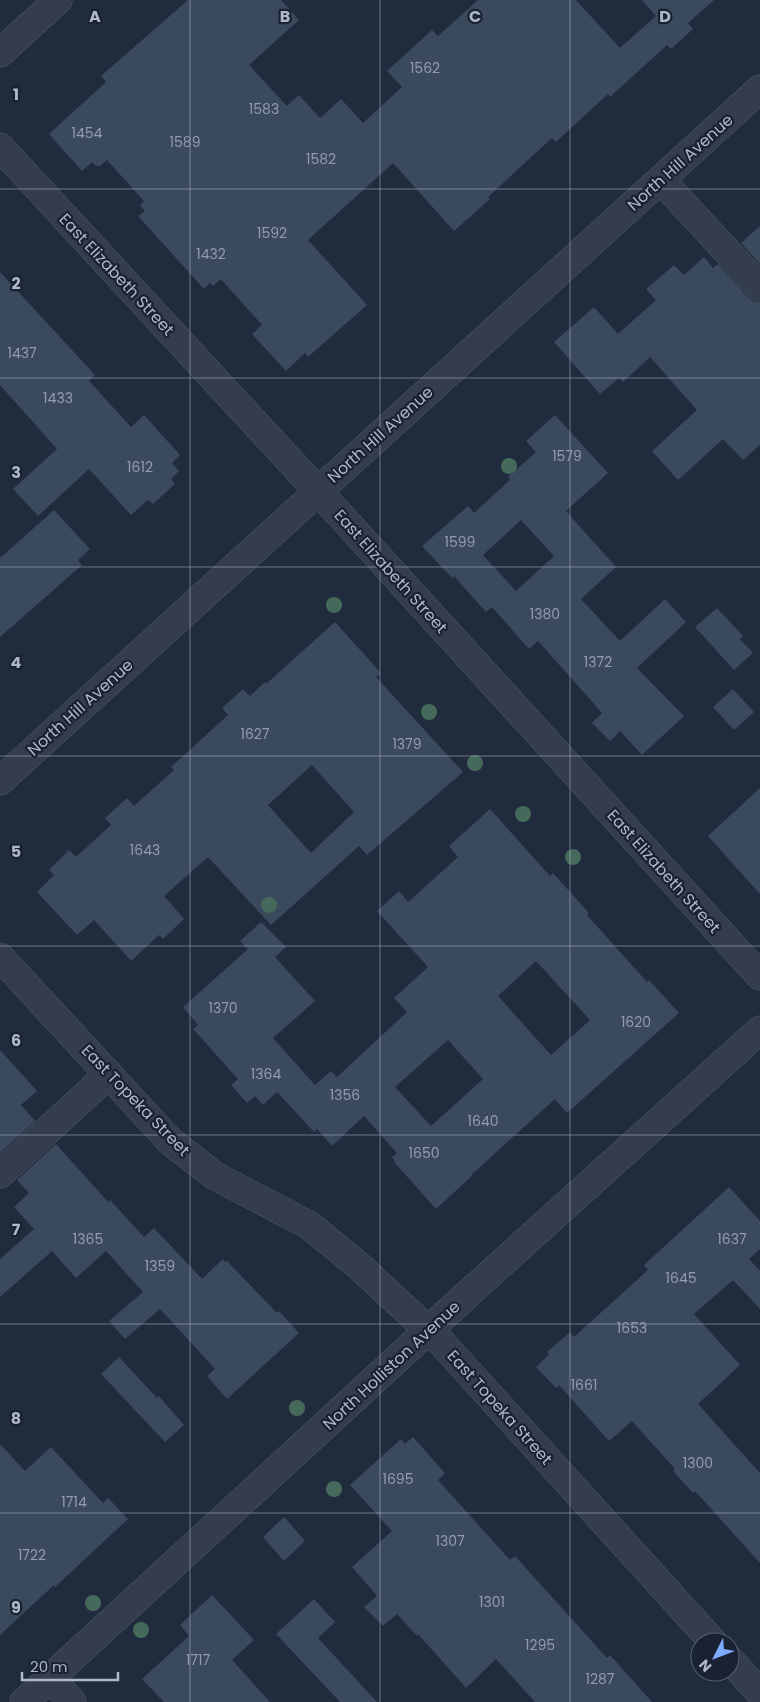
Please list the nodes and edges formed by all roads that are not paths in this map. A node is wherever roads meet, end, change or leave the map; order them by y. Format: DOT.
graph roads {
  1 [pos="58,0"];
  2 [pos="0,53"];
  3 [pos="760,89"];
  4 [pos="0,147"];
  5 [pos="661,180"];
  6 [pos="760,287"];
  7 [pos="318,491"];
  8 [pos="0,780"];
  9 [pos="0,957"];
  10 [pos="760,976"];
  11 [pos="760,1030"];
  12 [pos="109,1074"];
  13 [pos="0,1174"];
  14 [pos="428,1331"];
  15 [pos="705,1632"];
  16 [pos="740,1671"];
  17 [pos="50,1678"];
  18 [pos="760,1693"];
  19 [pos="24,1702"];
  20 [pos="72,1702"];
  1 -- 2 [label="street"];
  3 -- 5 [label="street, North Hill Avenue"];
  4 -- 7 [label="street, East Elizabeth Street"];
  5 -- 6 [label="street"];
  5 -- 7 [label="street, North Hill Avenue"];
  7 -- 8 [label="street, North Hill Avenue"];
  7 -- 10 [label="street, East Elizabeth Street"];
  9 -- 12 [label="street, East Topeka Street"];
  11 -- 14 [label="street, North Holliston Avenue"];
  12 -- 13 [label="street"];
  12 -- 14 [label="street, East Topeka Street"];
  14 -- 15 [label="street, East Topeka Street"];
  14 -- 17 [label="street, North Holliston Avenue"];
  16 -- 18 [label="street"];
  17 -- 19 [label="street, North Holliston Avenue"];
  17 -- 20 [label="street"];
}
